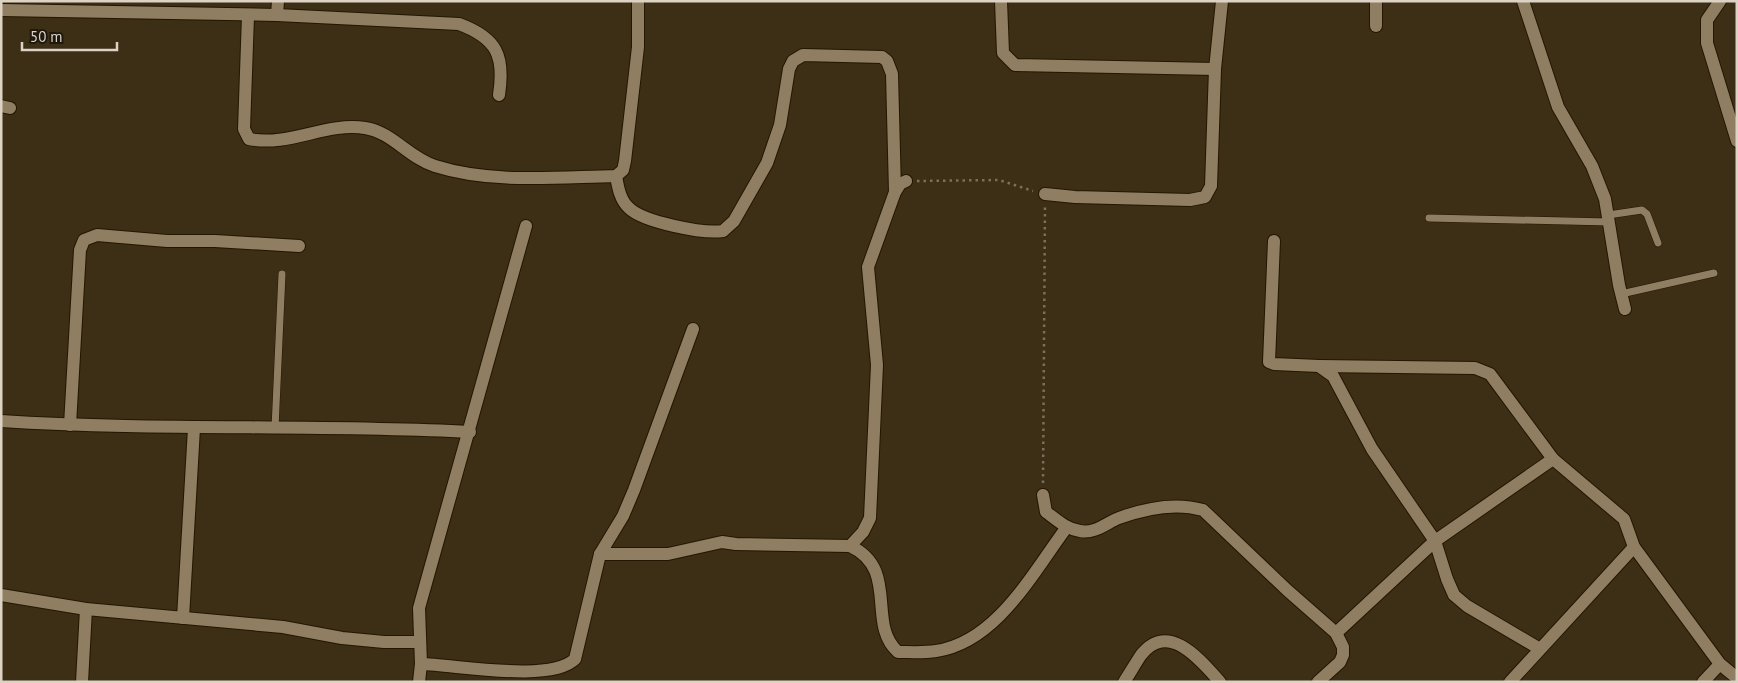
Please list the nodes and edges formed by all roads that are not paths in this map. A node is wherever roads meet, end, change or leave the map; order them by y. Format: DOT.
graph roads {
  1 [pos="278,1"];
  2 [pos="638,1"];
  3 [pos="1002,1"];
  4 [pos="1222,1"];
  5 [pos="1376,1"];
  6 [pos="1523,1"];
  7 [pos="1720,1"];
  8 [pos="1,10"];
  9 [pos="277,15"];
  10 [pos="248,16"];
  11 [pos="1376,26"];
  12 [pos="1215,69"];
  13 [pos="499,96"];
  14 [pos="1737,140"];
  15 [pos="616,176"];
  16 [pos="906,181"];
  17 [pos="895,192"];
  18 [pos="1045,194"];
  19 [pos="1429,218"];
  20 [pos="1609,218"];
  21 [pos="526,226"];
  22 [pos="1274,241"];
  23 [pos="1658,244"];
  24 [pos="299,246"];
  25 [pos="282,274"];
  26 [pos="1714,274"];
  27 [pos="1621,294"];
  28 [pos="1625,309"];
  29 [pos="693,329"];
  30 [pos="1319,366"];
  31 [pos="1,421"];
  32 [pos="70,425"];
  33 [pos="194,428"];
  34 [pos="275,429"];
  35 [pos="470,432"];
  36 [pos="1553,459"];
  37 [pos="1042,495"];
  38 [pos="1066,527"];
  39 [pos="1435,541"];
  40 [pos="850,546"];
  41 [pos="1634,547"];
  42 [pos="600,554"];
  43 [pos="1,595"];
  44 [pos="86,609"];
  45 [pos="183,618"];
  46 [pos="1336,633"];
  47 [pos="419,642"];
  48 [pos="1540,649"];
  49 [pos="421,664"];
  50 [pos="1720,664"];
  51 [pos="1737,678"];
  52 [pos="82,682"];
  53 [pos="419,682"];
  54 [pos="1124,682"];
  55 [pos="1220,682"];
  56 [pos="1318,682"];
  57 [pos="1510,682"];
  58 [pos="1703,682"];
  1 -- 9 [label="street"];
  2 -- 15 [label="street"];
  3 -- 12 [label="street"];
  4 -- 12 [label="street"];
  5 -- 11 [label="street"];
  6 -- 20 [label="street"];
  7 -- 14 [label="street"];
  8 -- 10 [label="street"];
  9 -- 10 [label="street"];
  9 -- 13 [label="street"];
  10 -- 15 [label="street"];
  12 -- 18 [label="street"];
  15 -- 17 [label="street"];
  16 -- 17 [label="street"];
  17 -- 40 [label="street"];
  19 -- 20 [label="lane"];
  20 -- 23 [label="lane"];
  20 -- 27 [label="street"];
  21 -- 35 [label="street"];
  22 -- 30 [label="street"];
  24 -- 32 [label="street"];
  25 -- 34 [label="lane"];
  26 -- 27 [label="lane"];
  27 -- 28 [label="street"];
  29 -- 42 [label="street"];
  30 -- 36 [label="street"];
  30 -- 39 [label="street"];
  31 -- 32 [label="street"];
  32 -- 33 [label="street"];
  33 -- 34 [label="street"];
  33 -- 45 [label="street"];
  34 -- 35 [label="street"];
  35 -- 47 [label="street"];
  36 -- 39 [label="street"];
  36 -- 41 [label="street"];
  37 -- 38 [label="street"];
  38 -- 40 [label="street"];
  38 -- 46 [label="street"];
  39 -- 46 [label="street"];
  39 -- 48 [label="street"];
  40 -- 42 [label="street"];
  41 -- 48 [label="street"];
  41 -- 50 [label="street"];
  42 -- 49 [label="street"];
  43 -- 44 [label="street"];
  44 -- 45 [label="street"];
  44 -- 52 [label="street"];
  45 -- 47 [label="street"];
  46 -- 56 [label="street"];
  47 -- 49 [label="street"];
  48 -- 57 [label="street"];
  49 -- 53 [label="street"];
  50 -- 51 [label="street"];
  50 -- 58 [label="street"];
  54 -- 55 [label="street"];
}
